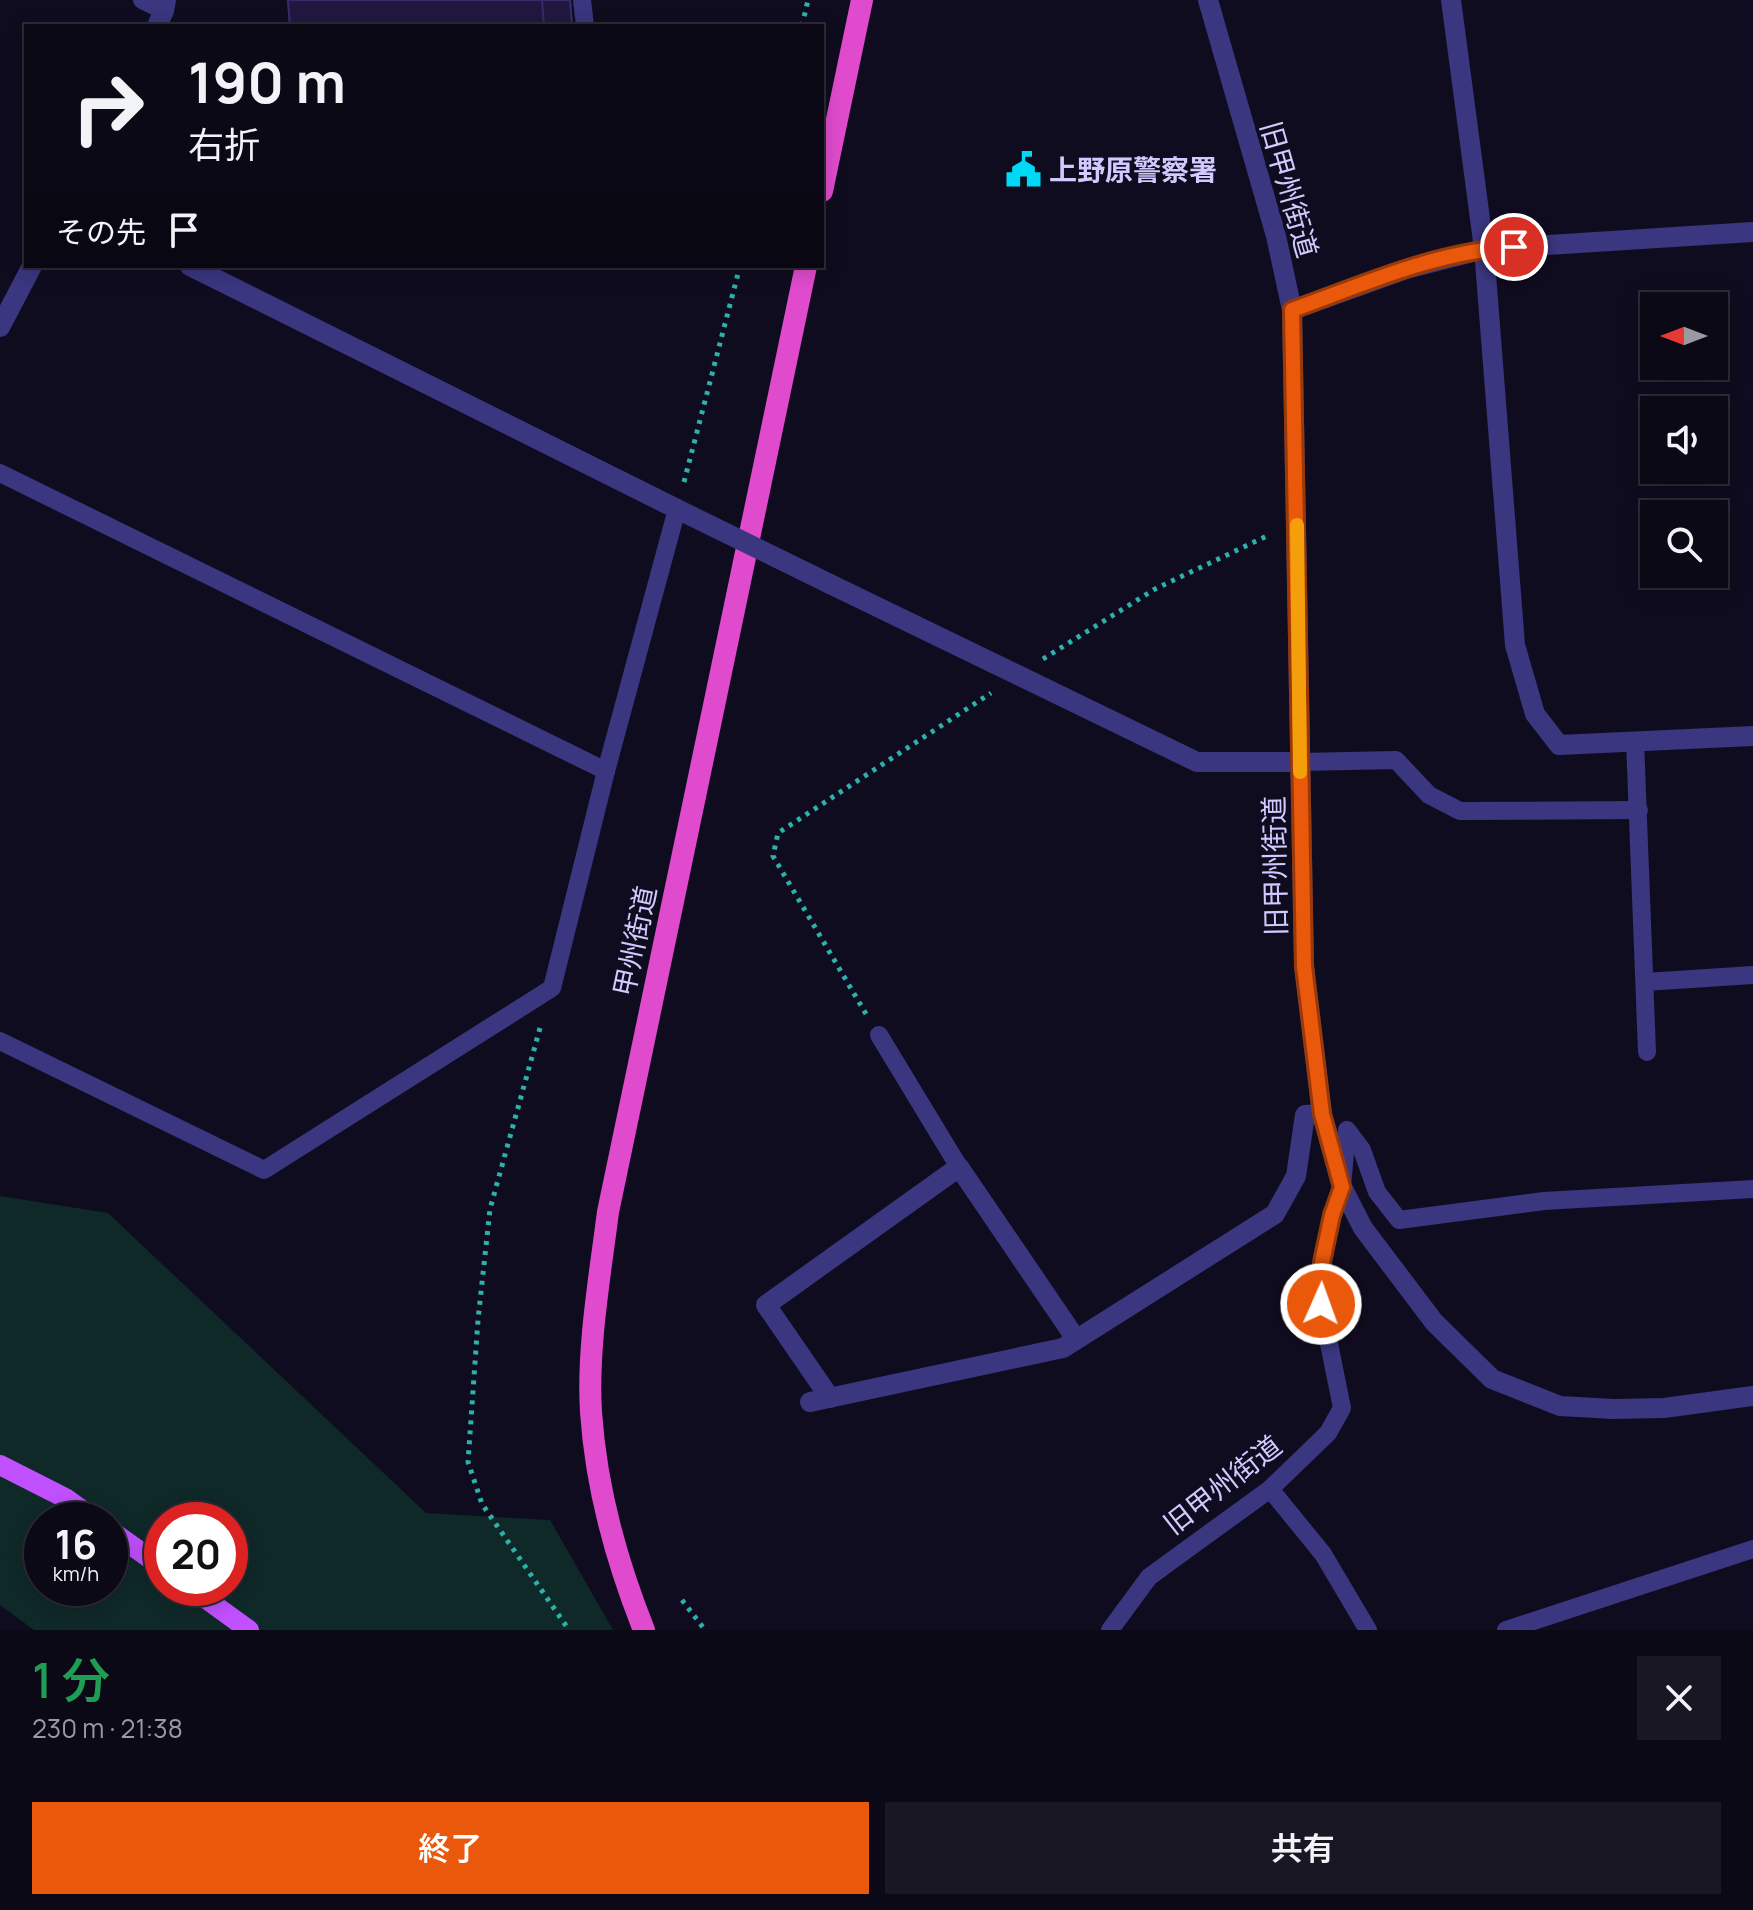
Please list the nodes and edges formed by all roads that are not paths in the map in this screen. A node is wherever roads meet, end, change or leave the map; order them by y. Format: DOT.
graph roads {
  1 [pos="142,0"];
  2 [pos="582,0"];
  3 [pos="862,0"];
  4 [pos="1208,0"];
  5 [pos="1451,0"];
  6 [pos="162,12"];
  7 [pos="585,24"];
  8 [pos="824,181"];
  9 [pos="1753,232"];
  10 [pos="1484,249"];
  11 [pos="31,268"];
  12 [pos="194,268"];
  13 [pos="806,268"];
  14 [pos="1292,310"];
  15 [pos="0,327"];
  16 [pos="0,473"];
  17 [pos="677,509"];
  18 [pos="1753,736"];
  19 [pos="1635,741"];
  20 [pos="1299,762"];
  21 [pos="606,771"];
  22 [pos="1639,810"];
  23 [pos="1753,975"];
  24 [pos="1645,982"];
  25 [pos="879,1035"];
  26 [pos="0,1041"];
  27 [pos="1647,1052"];
  28 [pos="1322,1114"];
  29 [pos="959,1167"];
  30 [pos="1342,1187"];
  31 [pos="1753,1189"];
  32 [pos="1076,1339"];
  33 [pos="1753,1396"];
  34 [pos="0,1465"];
  35 [pos="1270,1489"];
  36 [pos="71,1502"];
  37 [pos="1753,1549"];
  38 [pos="216,1606"];
  39 [pos="249,1630"];
  40 [pos="644,1630"];
  41 [pos="1110,1630"];
  42 [pos="1368,1630"];
  43 [pos="1506,1630"];
  1 -- 6 [label="lane"];
  2 -- 7 [label="lane"];
  3 -- 8 [label="highway"];
  4 -- 14 [label="street, 旧甲州街道"];
  5 -- 10 [label="street"];
  9 -- 10 [label="street"];
  10 -- 14 [label="street"];
  10 -- 19 [label="street"];
  11 -- 15 [label="street"];
  12 -- 17 [label="street"];
  13 -- 40 [label="highway, 甲州街道"];
  14 -- 20 [label="street, 旧甲州街道"];
  16 -- 21 [label="lane"];
  17 -- 20 [label="street, bridge"];
  17 -- 21 [label="lane"];
  18 -- 19 [label="street"];
  19 -- 22 [label="lane"];
  20 -- 22 [label="lane"];
  20 -- 28 [label="street, 旧甲州街道"];
  21 -- 26 [label="lane"];
  22 -- 24 [label="lane"];
  23 -- 24 [label="lane"];
  24 -- 27 [label="lane"];
  25 -- 29 [label="lane"];
  28 -- 30 [label="street, 旧甲州街道"];
  28 -- 32 [label="street"];
  29 -- 32 [label="street"];
  29 -- 32 [label="street"];
  30 -- 31 [label="lane"];
  30 -- 33 [label="street"];
  30 -- 35 [label="lane, 旧甲州街道"];
  34 -- 36 [label="main road"];
  35 -- 41 [label="lane, 旧甲州街道"];
  35 -- 42 [label="lane"];
  37 -- 43 [label="lane"];
  38 -- 39 [label="main road"];
}
